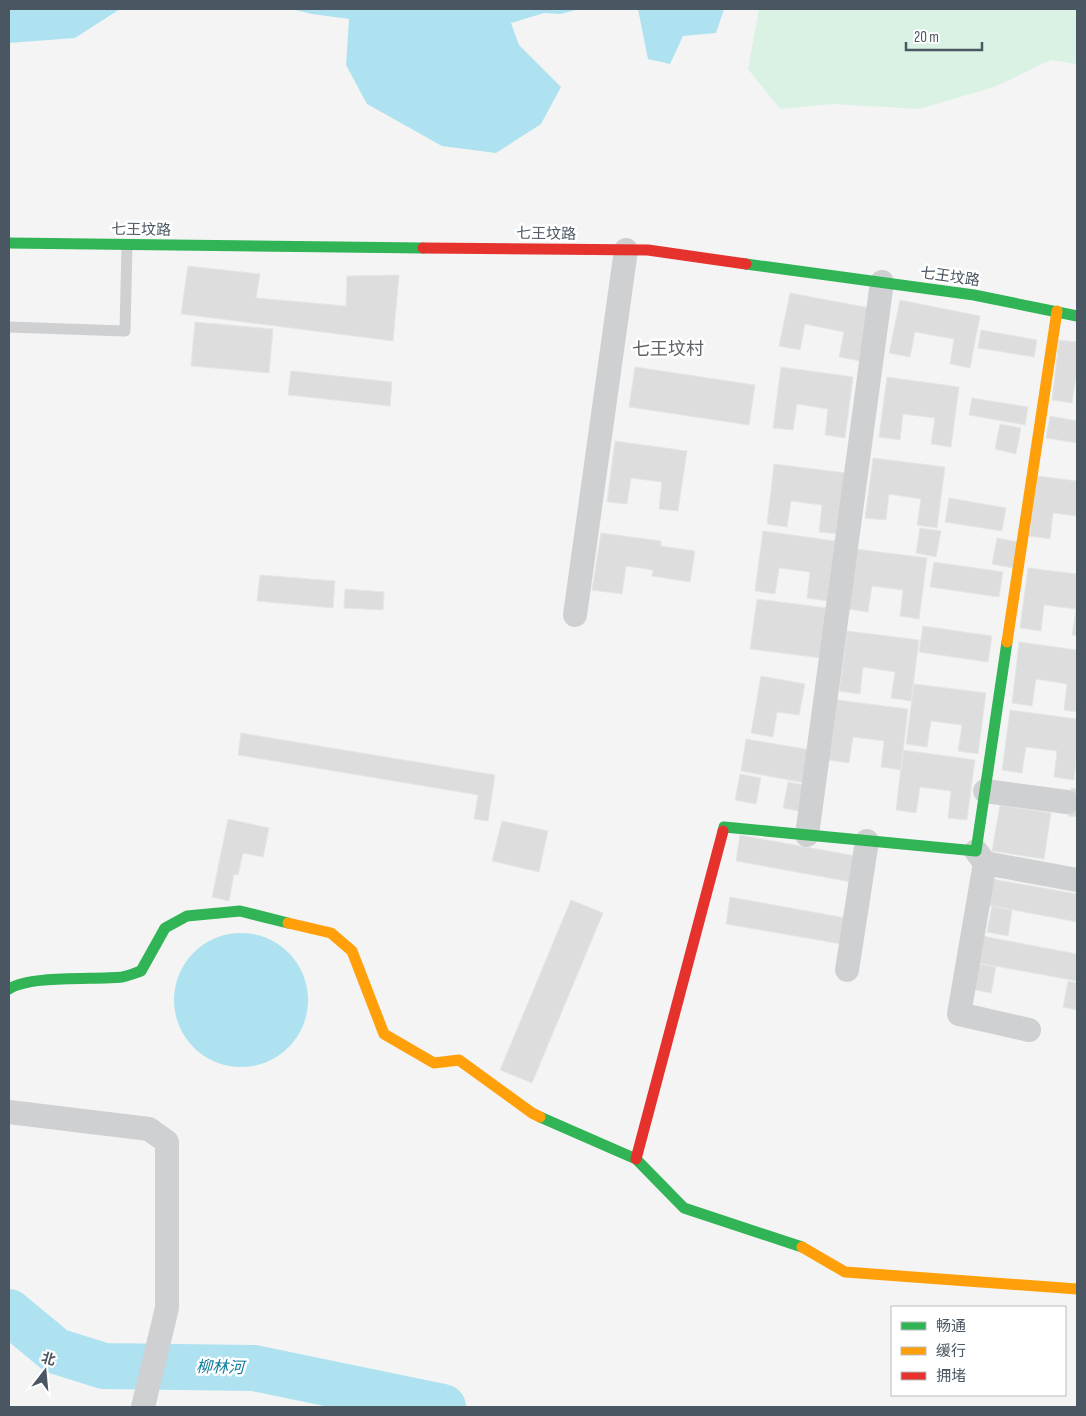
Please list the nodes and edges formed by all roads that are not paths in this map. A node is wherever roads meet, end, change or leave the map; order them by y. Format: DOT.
graph roads {
  1 [pos="9,243"];
  2 [pos="127,244"];
  3 [pos="626,250"];
  4 [pos="882,282"];
  5 [pos="1057,311"];
  6 [pos="1077,316"];
  7 [pos="9,327"];
  8 [pos="575,615"];
  9 [pos="985,791"];
  10 [pos="1067,802"];
  11 [pos="807,835"];
  12 [pos="867,841"];
  13 [pos="980,857"];
  14 [pos="1077,880"];
  15 [pos="847,970"];
  16 [pos="9,989"];
  17 [pos="1029,1030"];
  18 [pos="9,1112"];
  19 [pos="636,1159"];
  20 [pos="1077,1290"];
  21 [pos="142,1407"];
  1 -- 2 [label="street, 七王坟路"];
  2 -- 3 [label="street, 七王坟路"];
  2 -- 7 [label="lane"];
  3 -- 4 [label="street, 七王坟路"];
  3 -- 8 [label="street"];
  4 -- 5 [label="street, 七王坟路"];
  4 -- 11 [label="street"];
  5 -- 6 [label="street, 七王坟路"];
  5 -- 9 [label="street"];
  9 -- 10 [label="street"];
  9 -- 13 [label="street"];
  11 -- 12 [label="street"];
  11 -- 19 [label="street"];
  12 -- 13 [label="street"];
  12 -- 15 [label="street"];
  13 -- 14 [label="street"];
  13 -- 17 [label="street"];
  16 -- 19 [label="street"];
  18 -- 21 [label="street"];
  19 -- 20 [label="street"];
}
